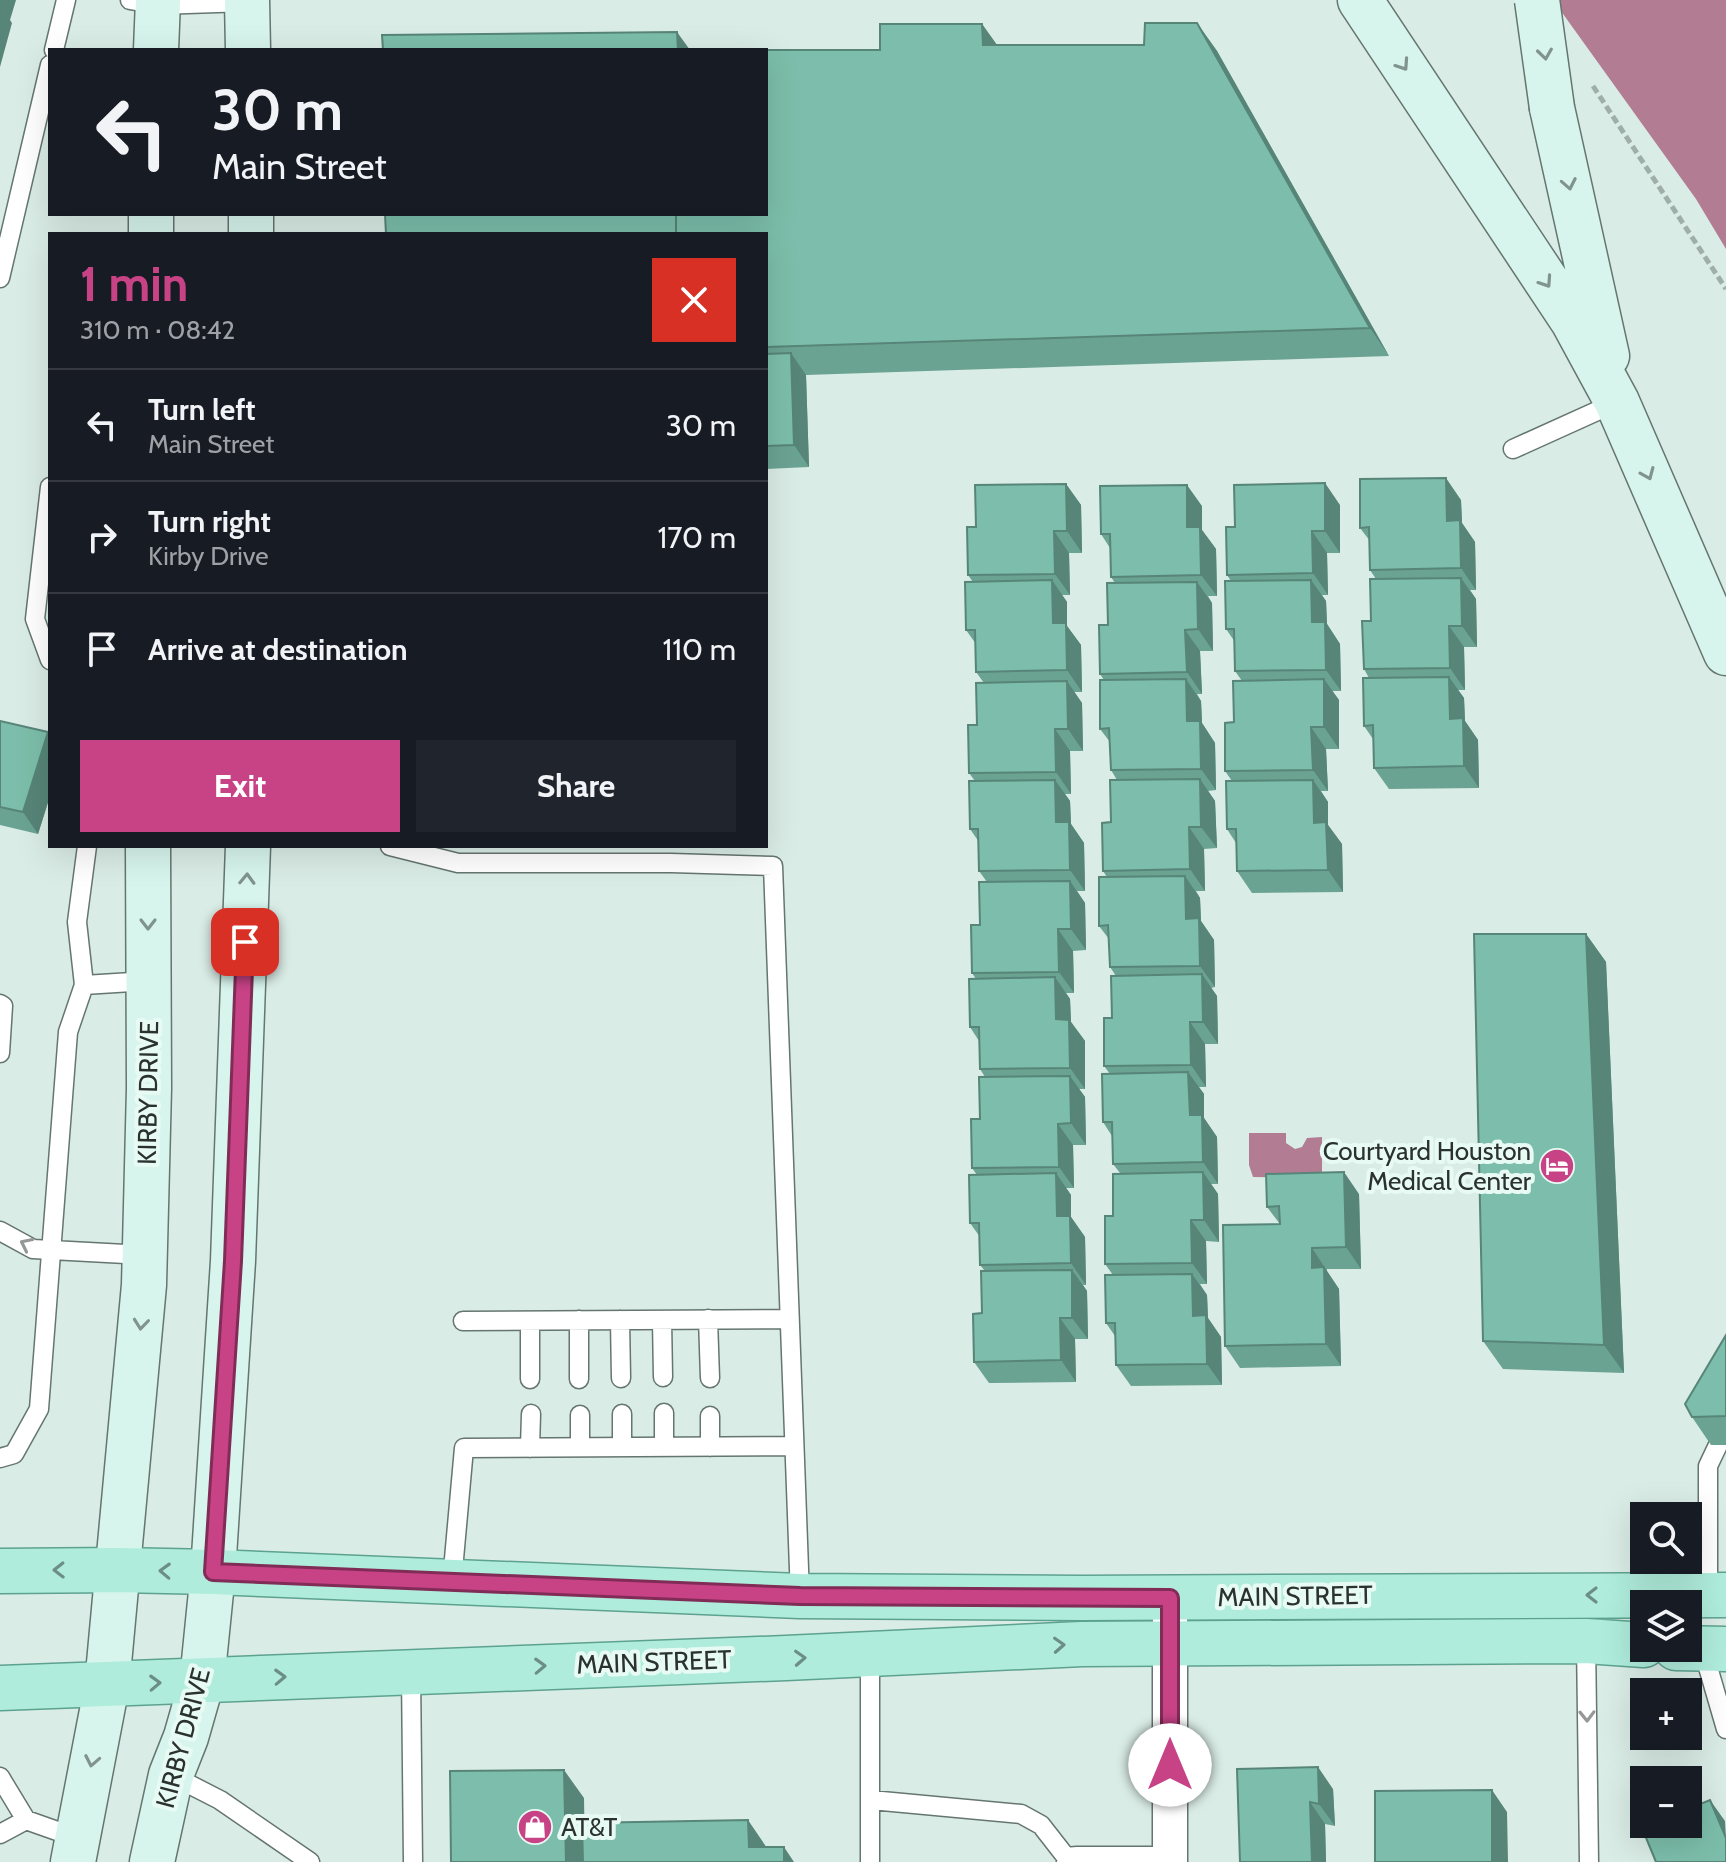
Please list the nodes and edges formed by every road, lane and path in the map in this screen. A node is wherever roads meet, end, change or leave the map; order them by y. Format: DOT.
graph roads {
  1 [pos="66,0"];
  2 [pos="1360,0"];
  3 [pos="1537,0"];
  4 [pos="247,1"];
  5 [pos="149,2"];
  6 [pos="54,48"];
  7 [pos="156,48"];
  8 [pos="248,48"];
  9 [pos="48,72"];
  10 [pos="1586,77"];
  11 [pos="5,227"];
  12 [pos="0,278"];
  13 [pos="1726,289"];
  14 [pos="1617,402"];
  15 [pos="1513,449"];
  16 [pos="48,508"];
  17 [pos="1726,653"];
  18 [pos="48,655"];
  19 [pos="87,848"];
  20 [pos="148,848"];
  21 [pos="248,848"];
  22 [pos="398,848"];
  23 [pos="148,981"];
  24 [pos="84,985"];
  25 [pos="0,1004"];
  26 [pos="0,1053"];
  27 [pos="0,1231"];
  28 [pos="53,1252"];
  29 [pos="145,1255"];
  30 [pos="708,1319"];
  31 [pos="789,1319"];
  32 [pos="579,1320"];
  33 [pos="620,1320"];
  34 [pos="662,1320"];
  35 [pos="463,1321"];
  36 [pos="530,1321"];
  37 [pos="663,1377"];
  38 [pos="621,1378"];
  39 [pos="710,1378"];
  40 [pos="530,1379"];
  41 [pos="579,1379"];
  42 [pos="664,1413"];
  43 [pos="531,1414"];
  44 [pos="622,1414"];
  45 [pos="580,1415"];
  46 [pos="710,1416"];
  47 [pos="1718,1445"];
  48 [pos="794,1446"];
  49 [pos="580,1447"];
  50 [pos="622,1447"];
  51 [pos="664,1447"];
  52 [pos="710,1447"];
  53 [pos="530,1448"];
  54 [pos="0,1458"];
  55 [pos="118,1570"];
  56 [pos="0,1571"];
  57 [pos="213,1572"];
  58 [pos="452,1581"];
  59 [pos="800,1596"];
  60 [pos="1717,1596"];
  61 [pos="1170,1598"];
  62 [pos="1586,1641"];
  63 [pos="1170,1643"];
  64 [pos="1630,1644"];
  65 [pos="1702,1652"];
  66 [pos="870,1654"];
  67 [pos="411,1672"];
  68 [pos="202,1681"];
  69 [pos="107,1685"];
  70 [pos="0,1688"];
  71 [pos="1726,1729"];
  72 [pos="171,1775"];
  73 [pos="0,1777"];
  74 [pos="871,1800"];
  75 [pos="26,1820"];
  76 [pos="0,1834"];
  77 [pos="75,1850"];
  78 [pos="1066,1859"];
  79 [pos="1170,1859"];
  80 [pos="152,1862"];
  81 [pos="310,1862"];
  82 [pos="413,1862"];
  83 [pos="870,1862"];
  84 [pos="1589,1862"];
  1 -- 6 [label="lane"];
  2 -- 14 [label="main road, one-way"];
  3 -- 14 [label="main road, one-way, bridge"];
  4 -- 5 [label="lane"];
  4 -- 8 [label="main road"];
  5 -- 7 [label="main road"];
  9 -- 11 [label="lane"];
  10 -- 13 [label="path"];
  11 -- 12 [label="lane"];
  14 -- 15 [label="lane"];
  14 -- 17 [label="main road, one-way"];
  16 -- 18 [label="lane"];
  19 -- 24 [label="lane"];
  20 -- 23 [label="main road, KIRBY DRIVE, one-way"];
  57 -- 21 [label="main road, KIRBY DRIVE, one-way"];
  22 -- 31 [label="lane"];
  23 -- 24 [label="lane"];
  23 -- 29 [label="main road, KIRBY DRIVE"];
  24 -- 28 [label="lane"];
  25 -- 26 [label="lane"];
  28 -- 27 [label="lane, one-way"];
  28 -- 29 [label="lane"];
  28 -- 54 [label="lane"];
  29 -- 55 [label="main road, KIRBY DRIVE, one-way"];
  30 -- 31 [label="lane"];
  30 -- 34 [label="lane"];
  30 -- 39 [label="lane"];
  31 -- 48 [label="lane"];
  32 -- 33 [label="lane"];
  32 -- 36 [label="lane"];
  32 -- 41 [label="lane"];
  33 -- 34 [label="lane"];
  33 -- 38 [label="lane"];
  34 -- 37 [label="lane"];
  35 -- 36 [label="lane"];
  36 -- 40 [label="lane"];
  42 -- 51 [label="lane"];
  43 -- 53 [label="lane"];
  44 -- 50 [label="lane"];
  45 -- 49 [label="lane"];
  46 -- 52 [label="lane"];
  47 -- 60 [label="lane"];
  48 -- 52 [label="lane"];
  48 -- 59 [label="lane"];
  49 -- 50 [label="lane"];
  49 -- 53 [label="lane"];
  50 -- 51 [label="lane"];
  51 -- 52 [label="lane"];
  53 -- 58 [label="lane"];
  55 -- 56 [label="main road, MAIN STREET, one-way"];
  57 -- 55 [label="main road, MAIN STREET, one-way"];
  55 -- 69 [label="main road, KIRBY DRIVE"];
  57 -- 58 [label="main road, MAIN STREET"];
  57 -- 68 [label="main road, KIRBY DRIVE"];
  58 -- 59 [label="main road, MAIN STREET"];
  59 -- 61 [label="main road, MAIN STREET"];
  60 -- 61 [label="main road, MAIN STREET, one-way"];
  61 -- 63 [label="street"];
  62 -- 63 [label="main road, MAIN STREET"];
  62 -- 64 [label="main road, MAIN STREET"];
  62 -- 84 [label="lane, one-way"];
  66 -- 63 [label="main road, MAIN STREET, one-way"];
  63 -- 79 [label="street"];
  65 -- 71 [label="lane"];
  67 -- 66 [label="main road, MAIN STREET, one-way"];
  66 -- 74 [label="lane"];
  68 -- 67 [label="main road, MAIN STREET, one-way"];
  67 -- 82 [label="lane"];
  69 -- 68 [label="main road, MAIN STREET, one-way"];
  68 -- 72 [label="main road, KIRBY DRIVE"];
  69 -- 70 [label="main road, MAIN STREET"];
  69 -- 77 [label="main road, KIRBY DRIVE, one-way"];
  72 -- 80 [label="main road, KIRBY DRIVE"];
  72 -- 81 [label="lane"];
  73 -- 75 [label="lane"];
  74 -- 78 [label="lane"];
  74 -- 83 [label="lane"];
  75 -- 76 [label="lane"];
  75 -- 77 [label="lane"];
  78 -- 79 [label="lane"];
}
